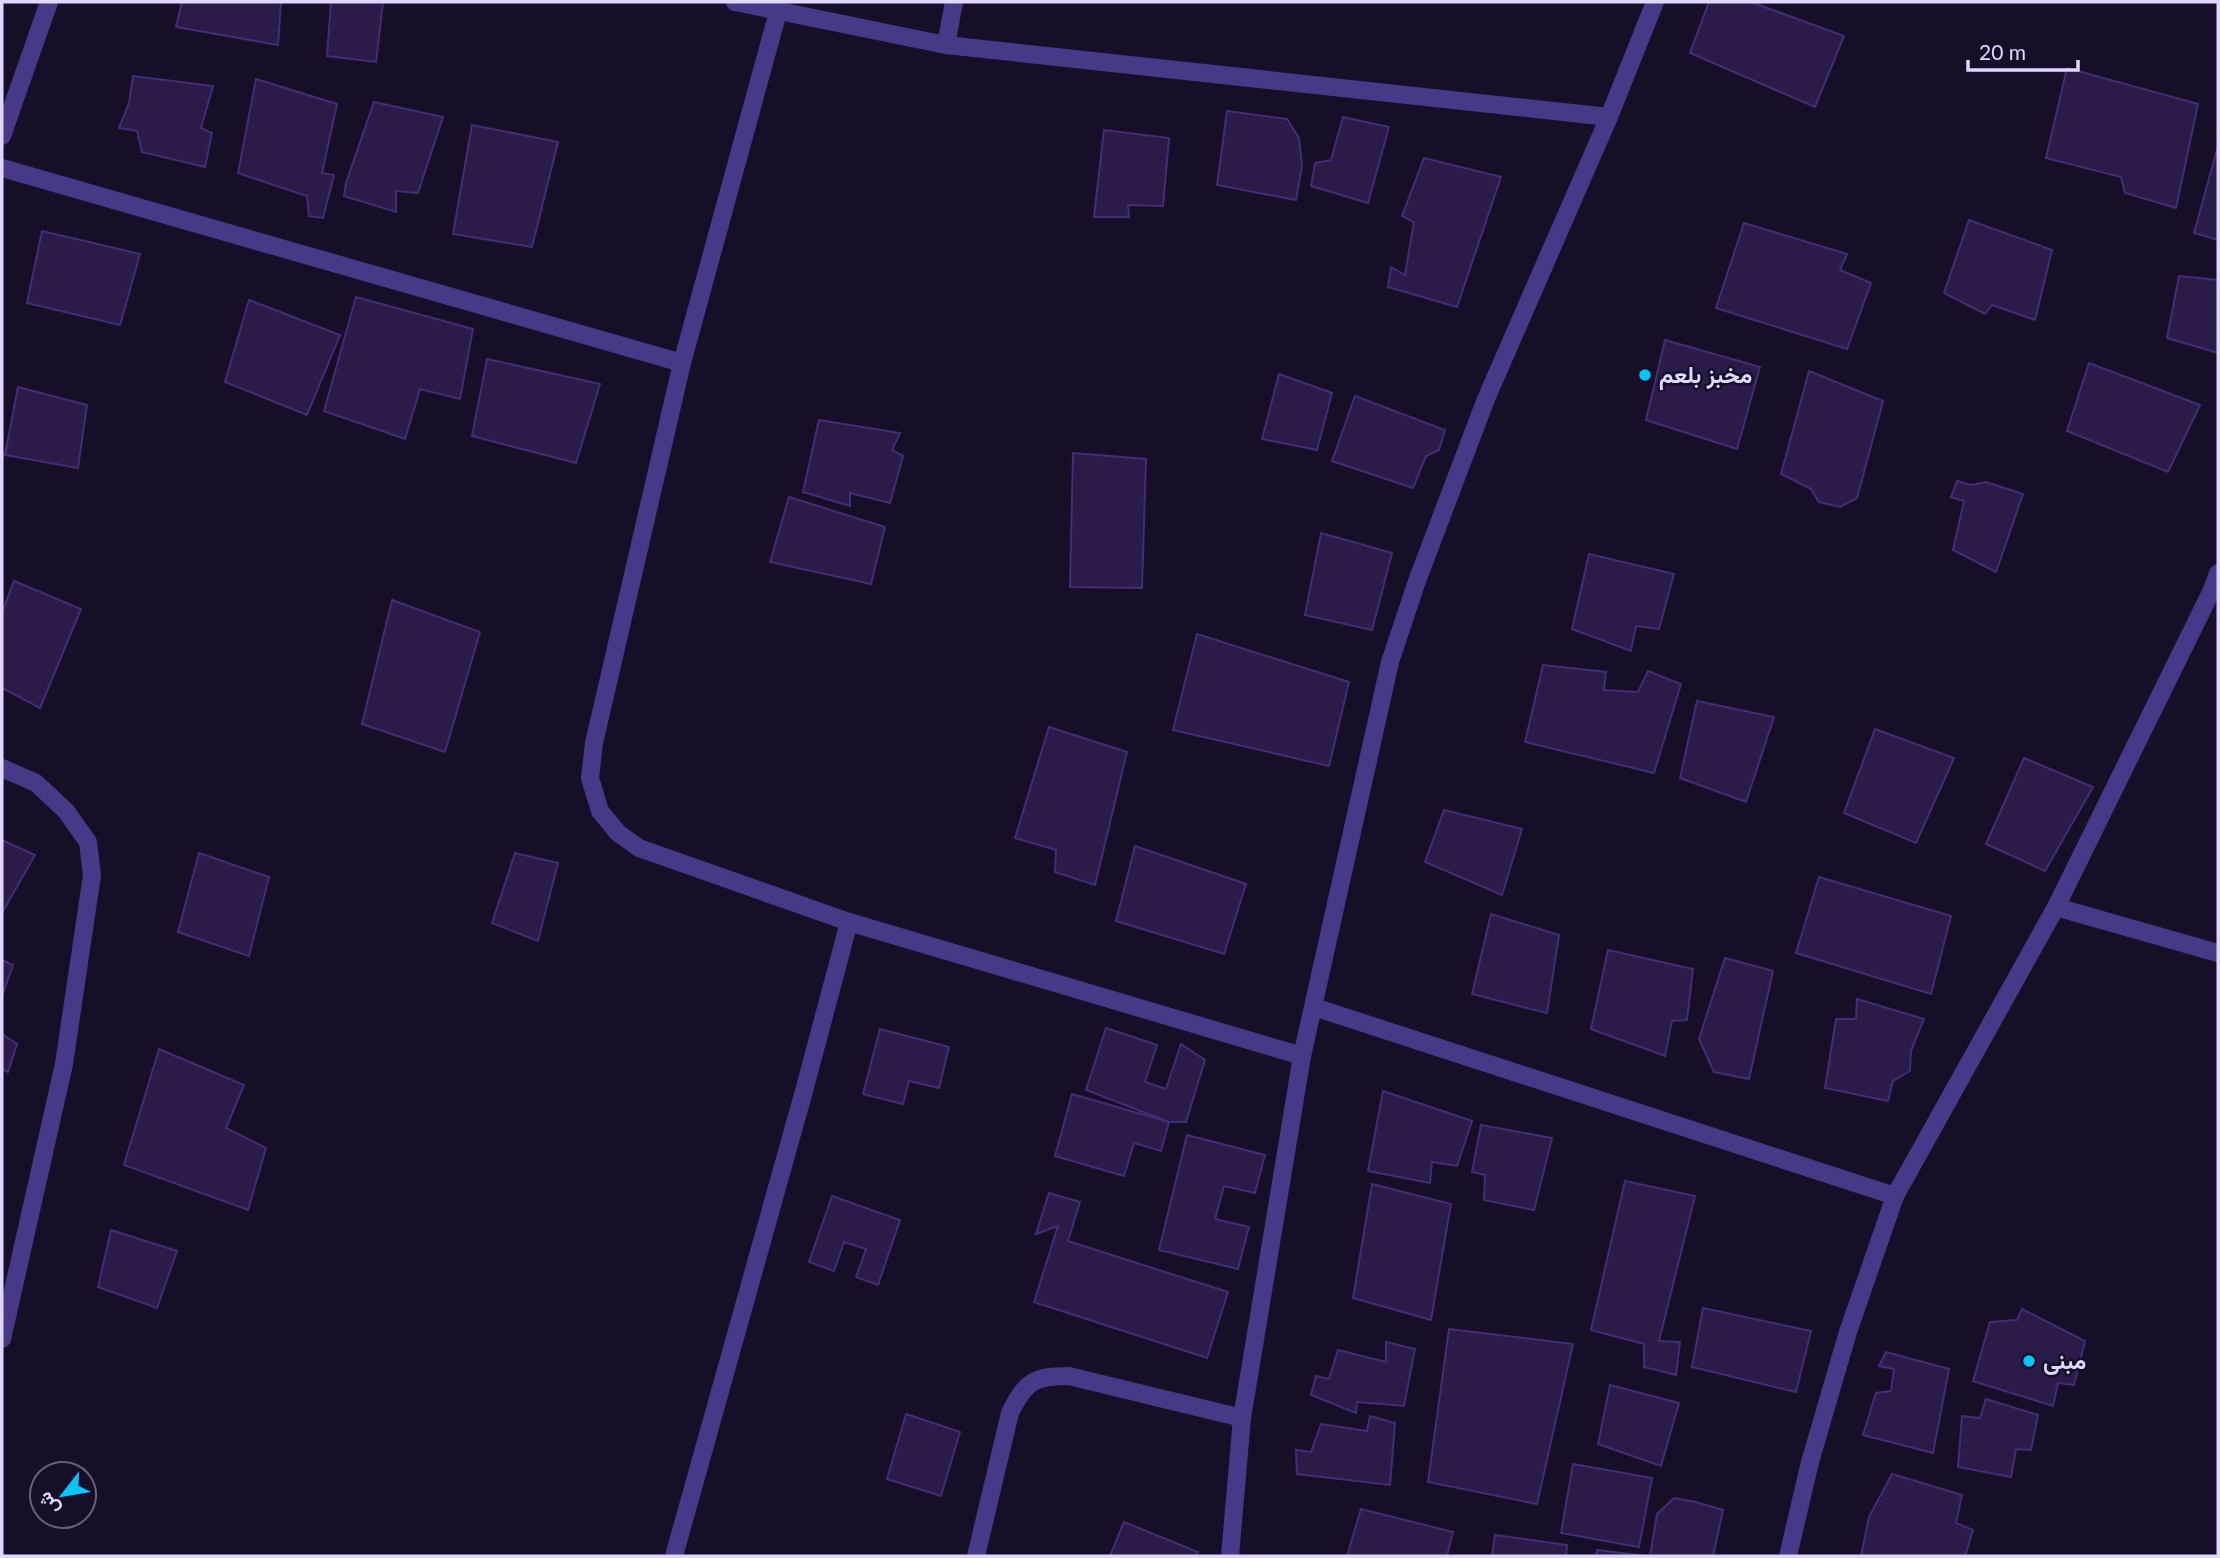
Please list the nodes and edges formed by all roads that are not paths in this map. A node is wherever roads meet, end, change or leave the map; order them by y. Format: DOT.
graph roads {
  1 [pos="49,2"];
  2 [pos="734,2"];
  3 [pos="954,2"];
  4 [pos="1655,2"];
  5 [pos="778,12"];
  6 [pos="946,45"];
  7 [pos="1609,117"];
  8 [pos="2,136"];
  9 [pos="2,168"];
  10 [pos="682,363"];
  11 [pos="2218,573"];
  12 [pos="2,768"];
  13 [pos="2056,907"];
  14 [pos="849,922"];
  15 [pos="2218,953"];
  16 [pos="1314,1007"];
  17 [pos="1302,1056"];
  18 [pos="1895,1196"];
  19 [pos="2,1339"];
  20 [pos="1242,1418"];
  21 [pos="674,1556"];
  22 [pos="976,1556"];
  23 [pos="1230,1556"];
  24 [pos="1788,1556"];
  1 -- 8 [label="street"];
  2 -- 5 [label="street"];
  3 -- 6 [label="street"];
  4 -- 7 [label="street"];
  5 -- 6 [label="street"];
  5 -- 10 [label="street"];
  6 -- 7 [label="street"];
  7 -- 16 [label="street"];
  9 -- 10 [label="street"];
  10 -- 14 [label="street"];
  11 -- 13 [label="street"];
  12 -- 19 [label="street"];
  13 -- 15 [label="street"];
  13 -- 18 [label="street"];
  14 -- 17 [label="street"];
  14 -- 21 [label="street"];
  16 -- 17 [label="street"];
  16 -- 18 [label="street"];
  17 -- 20 [label="street"];
  18 -- 24 [label="street"];
  20 -- 22 [label="street"];
  20 -- 23 [label="street"];
}
